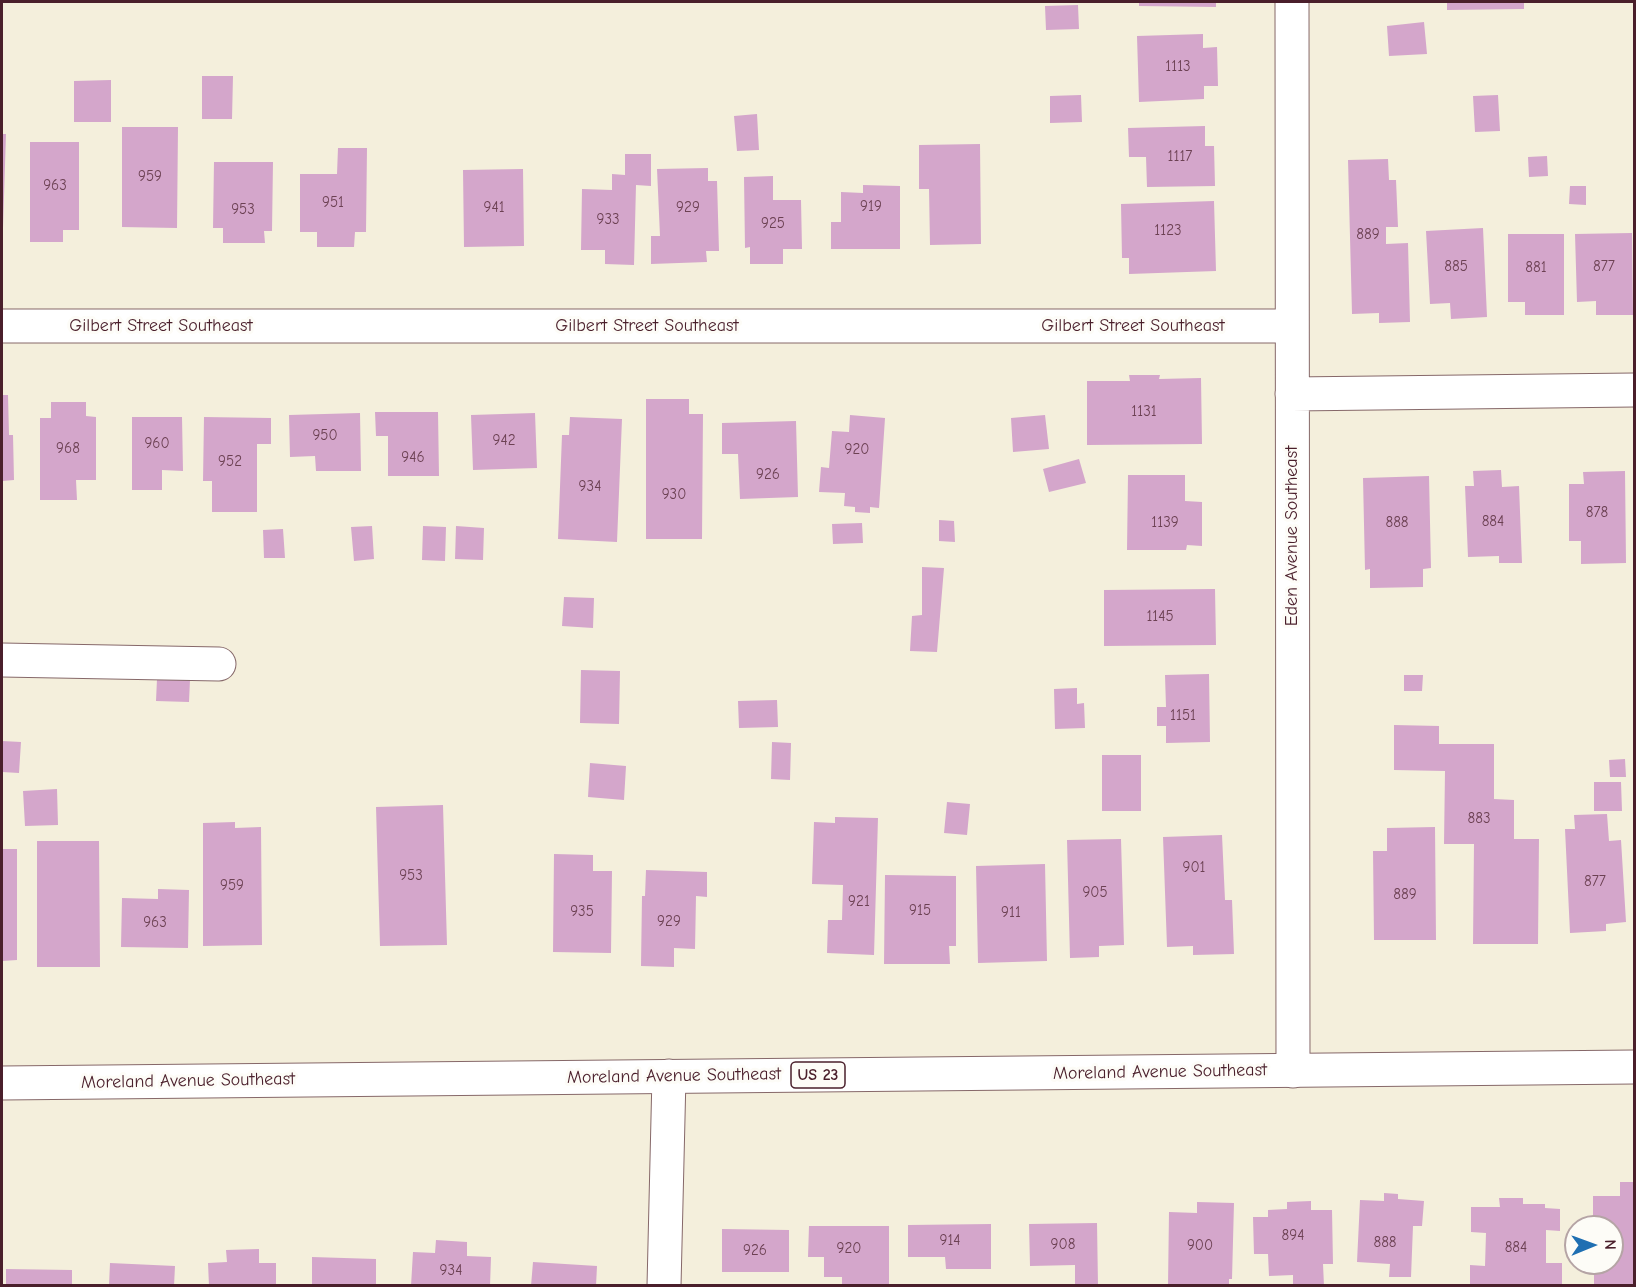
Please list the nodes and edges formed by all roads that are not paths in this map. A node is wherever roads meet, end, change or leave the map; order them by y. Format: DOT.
graph roads {
  1 [pos="1292,2"];
  2 [pos="2,326"];
  3 [pos="1292,326"];
  4 [pos="1635,390"];
  5 [pos="1292,394"];
  6 [pos="2,660"];
  7 [pos="219,664"];
  8 [pos="1635,1067"];
  9 [pos="1293,1071"];
  10 [pos="669,1076"];
  11 [pos="2,1083"];
  12 [pos="664,1286"];
  1 -- 3 [label="main road, Eden Avenue Southeast"];
  2 -- 3 [label="main road, Gilbert Street Southeast"];
  3 -- 5 [label="main road, Eden Avenue Southeast"];
  4 -- 5 [label="main road"];
  5 -- 9 [label="main road, Eden Avenue Southeast"];
  6 -- 7 [label="main road"];
  8 -- 9 [label="main road, Moreland Avenue Southeast / US 23"];
  9 -- 10 [label="main road, Moreland Avenue Southeast / US 23"];
  10 -- 11 [label="main road, Moreland Avenue Southeast / US 23"];
  10 -- 12 [label="main road"];
}
